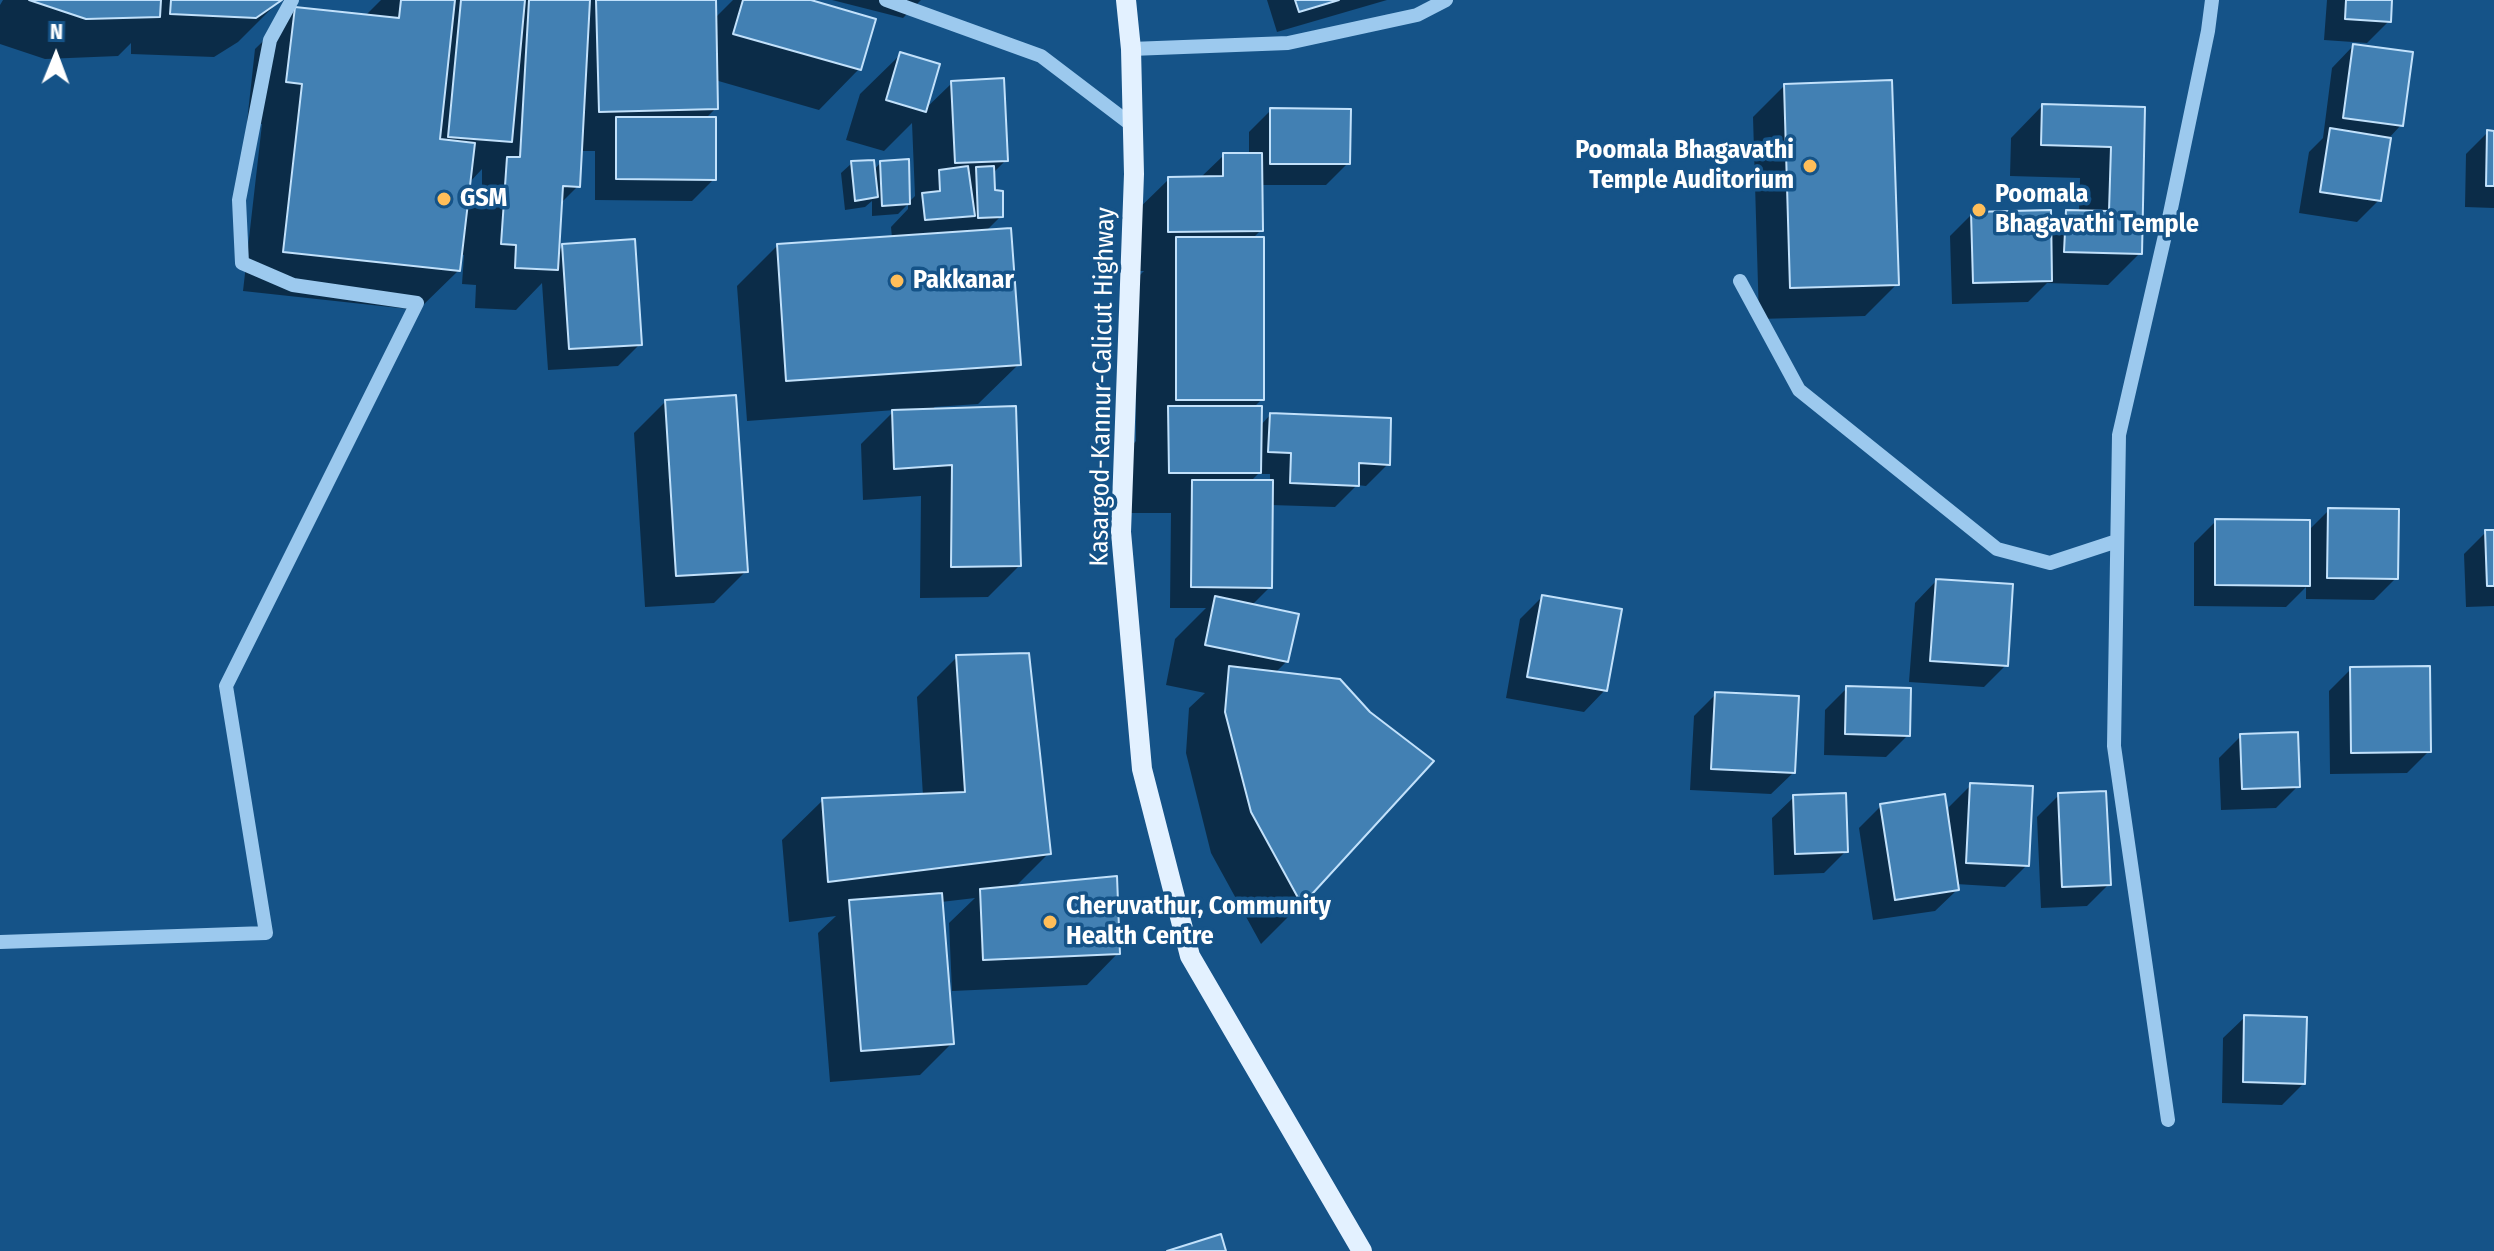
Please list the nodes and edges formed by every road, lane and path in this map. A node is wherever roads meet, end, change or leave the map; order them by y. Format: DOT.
graph roads {
  1 [pos="292,0"];
  2 [pos="886,0"];
  3 [pos="1126,0"];
  4 [pos="1446,0"];
  5 [pos="2212,0"];
  6 [pos="1131,49"];
  7 [pos="1133,126"];
  8 [pos="1740,281"];
  9 [pos="2117,541"];
  10 [pos="0,942"];
  11 [pos="2168,1120"];
  12 [pos="1362,1251"];
  1 -- 10 [label="street"];
  2 -- 7 [label="street"];
  3 -- 6 [label="main road, Kasargod-Kannur-Calicut Highway"];
  4 -- 6 [label="street"];
  5 -- 9 [label="street"];
  6 -- 7 [label="main road, Kasargod-Kannur-Calicut Highway"];
  7 -- 12 [label="main road, Kasargod-Kannur-Calicut Highway"];
  8 -- 9 [label="street"];
  9 -- 11 [label="street"];
}
